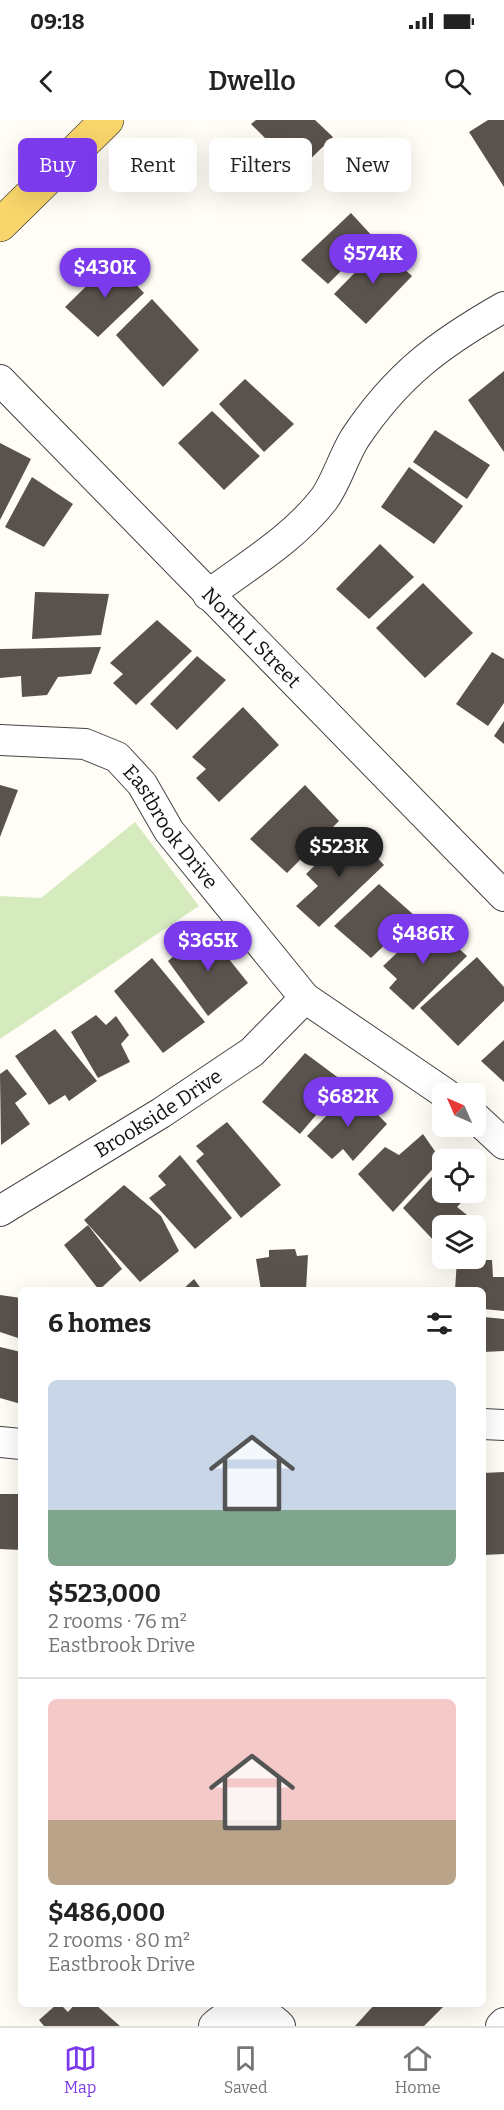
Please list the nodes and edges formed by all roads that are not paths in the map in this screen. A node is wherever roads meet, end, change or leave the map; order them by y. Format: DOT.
graph roads {
  1 [pos="107,120"];
  2 [pos="0,225"];
  3 [pos="504,307"];
  4 [pos="0,381"];
  5 [pos="208,595"];
  6 [pos="0,740"];
  7 [pos="504,896"];
  8 [pos="305,998"];
  9 [pos="432,1084"];
  10 [pos="486,1127"];
  11 [pos="504,1144"];
  12 [pos="0,1212"];
  13 [pos="486,1424"];
  14 [pos="504,1425"];
  15 [pos="0,1442"];
  16 [pos="18,1444"];
  17 [pos="272,2020"];
  18 [pos="504,2023"];
  19 [pos="214,2026"];
  20 [pos="501,2026"];
  1 -- 2 [label="main road"];
  3 -- 5 [label="street"];
  4 -- 5 [label="street, North L Street"];
  5 -- 7 [label="street, North L Street"];
  6 -- 8 [label="street, Eastbrook Drive"];
  8 -- 9 [label="street, Eastbrook Drive"];
  8 -- 12 [label="street, Brookside Drive"];
  10 -- 11 [label="street"];
  13 -- 14 [label="street"];
  15 -- 16 [label="street"];
  17 -- 19 [label="street"];
  18 -- 20 [label="street"];
}
